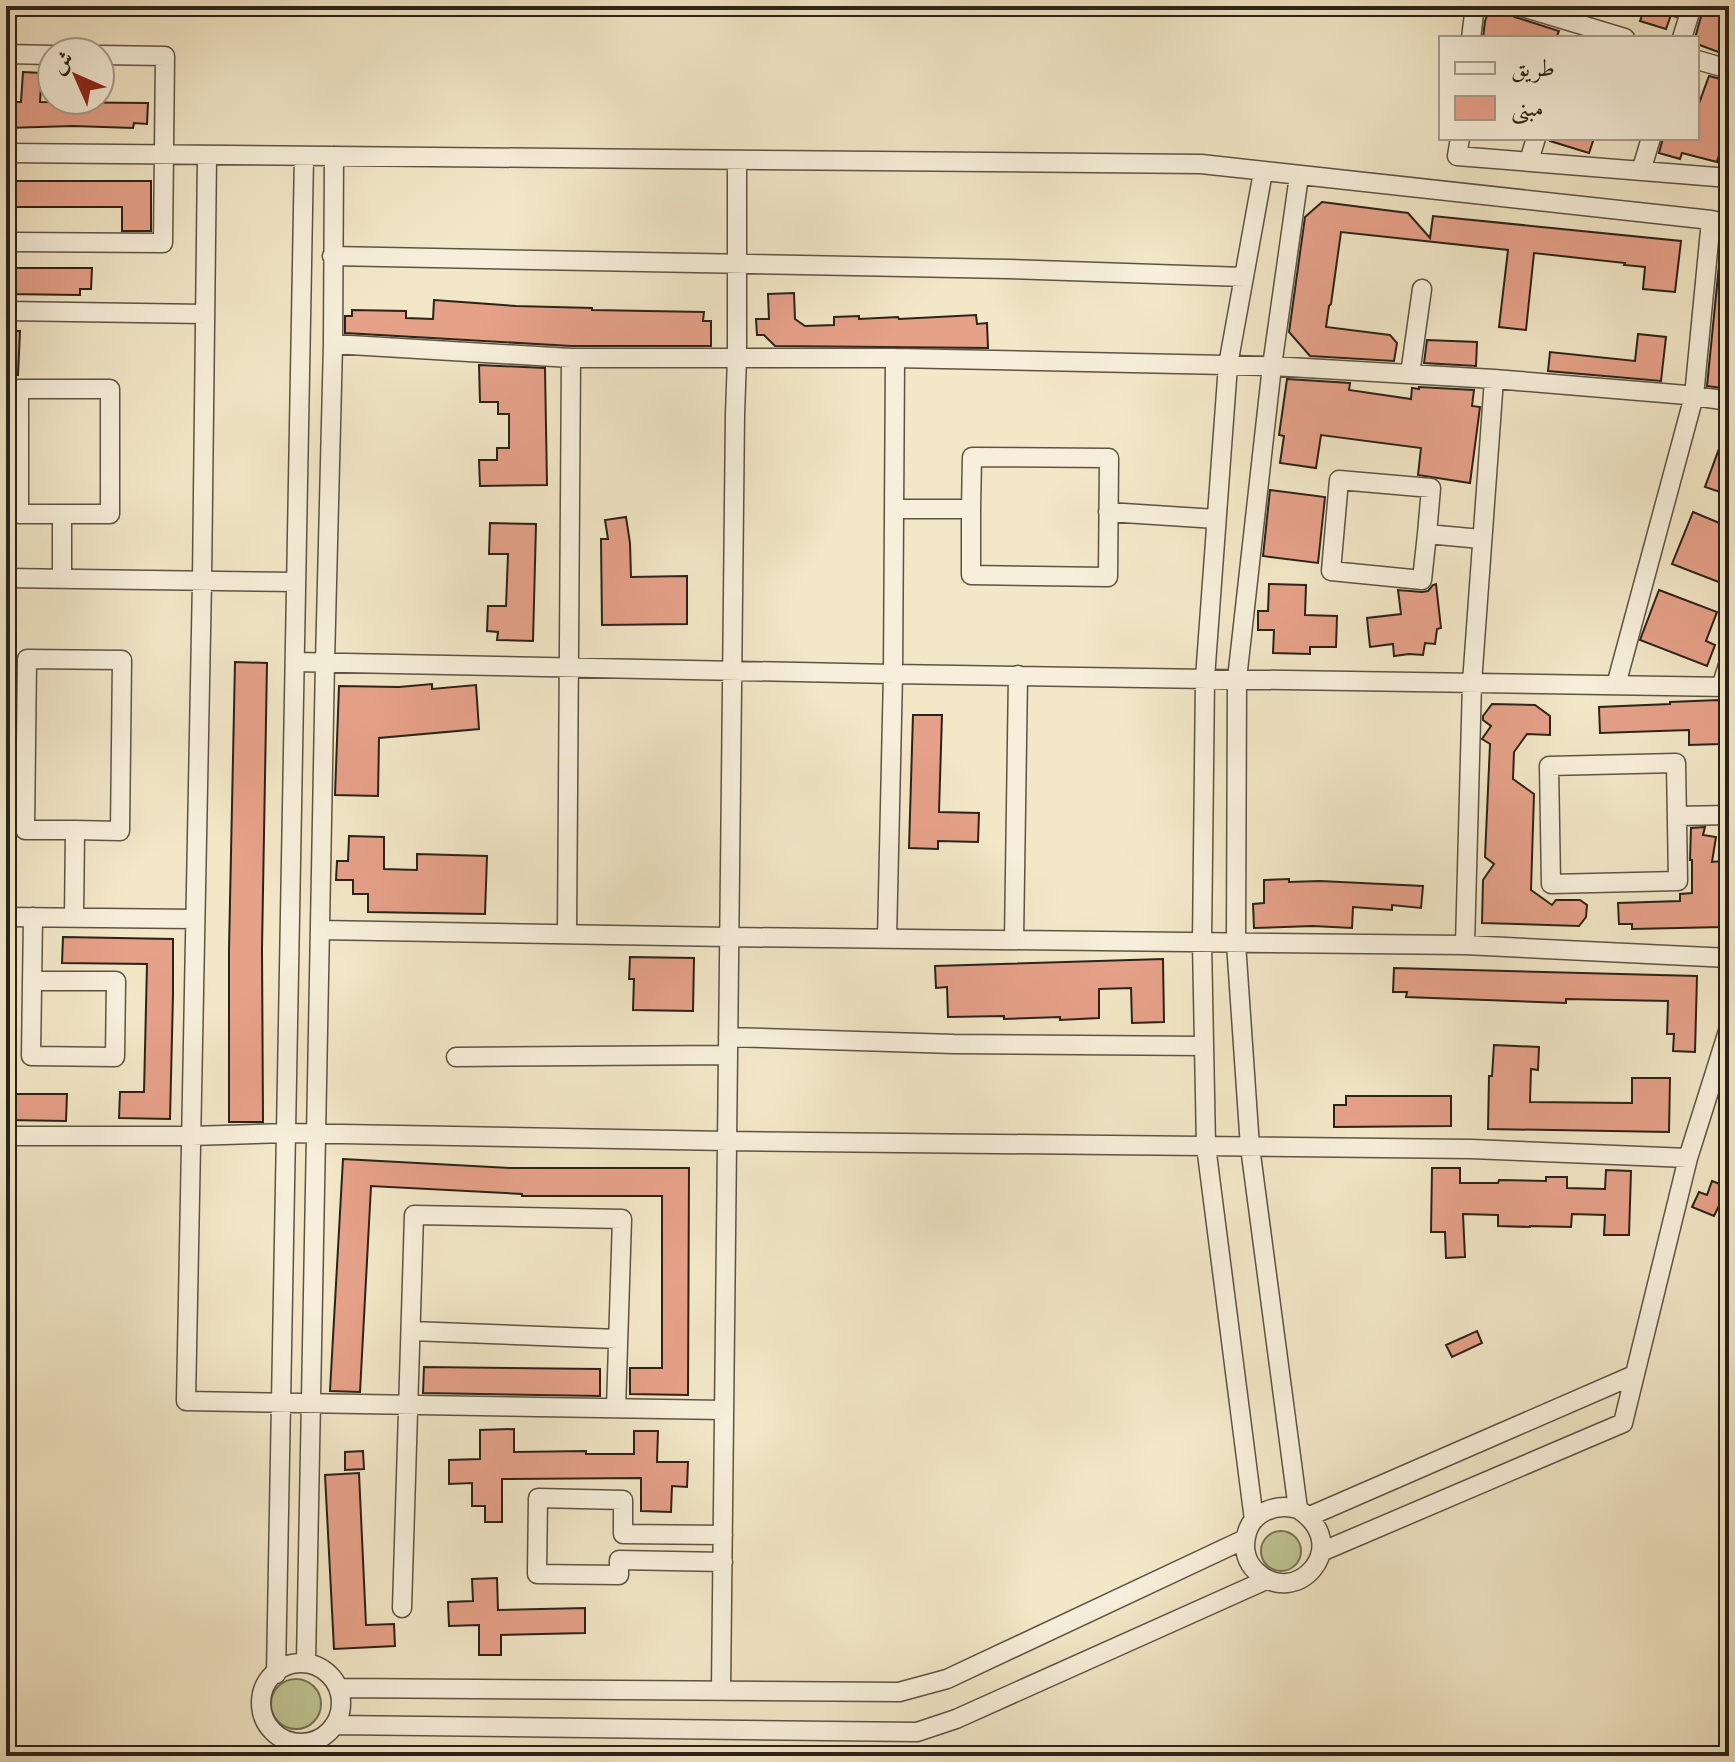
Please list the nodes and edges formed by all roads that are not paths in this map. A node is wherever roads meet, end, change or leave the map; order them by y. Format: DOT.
graph roads {
  1 [pos="1475,6"];
  2 [pos="1519,6"];
  3 [pos="1692,6"];
  4 [pos="1569,30"];
  5 [pos="1471,36"];
  6 [pos="1611,36"];
  7 [pos="1683,36"];
  8 [pos="6,54"];
  9 [pos="36,55"];
  10 [pos="116,55"];
  11 [pos="1699,61"];
  12 [pos="1729,69"];
  13 [pos="1460,140"];
  14 [pos="1535,140"];
  15 [pos="1650,140"];
  16 [pos="6,153"];
  17 [pos="164,154"];
  18 [pos="207,155"];
  19 [pos="304,156"];
  20 [pos="334,156"];
  21 [pos="737,160"];
  22 [pos="1529,161"];
  23 [pos="1641,171"];
  24 [pos="1263,172"];
  25 [pos="1299,176"];
  26 [pos="1729,178"];
  27 [pos="1720,222"];
  28 [pos="12,242"];
  29 [pos="332,256"];
  30 [pos="736,264"];
  31 [pos="1244,277"];
  32 [pos="1422,289"];
  33 [pos="6,311"];
  34 [pos="205,314"];
  35 [pos="333,344"];
  36 [pos="571,358"];
  37 [pos="737,358"];
  38 [pos="895,358"];
  39 [pos="1228,365"];
  40 [pos="1272,366"];
  41 [pos="1410,374"];
  42 [pos="1494,379"];
  43 [pos="1694,396"];
  44 [pos="1729,401"];
  45 [pos="894,509"];
  46 [pos="971,509"];
  47 [pos="1108,512"];
  48 [pos="62,514"];
  49 [pos="1216,519"];
  50 [pos="1427,534"];
  51 [pos="1481,539"];
  52 [pos="6,578"];
  53 [pos="62,579"];
  54 [pos="202,581"];
  55 [pos="296,582"];
  56 [pos="295,662"];
  57 [pos="325,662"];
  58 [pos="1729,662"];
  59 [pos="568,667"];
  60 [pos="732,670"];
  61 [pos="893,674"];
  62 [pos="1018,675"];
  63 [pos="1205,678"];
  64 [pos="1237,679"];
  65 [pos="1472,683"];
  66 [pos="1616,685"];
  67 [pos="1725,687"];
  68 [pos="1729,815"];
  69 [pos="1677,816"];
  70 [pos="75,830"];
  71 [pos="6,917"];
  72 [pos="33,917"];
  73 [pos="74,918"];
  74 [pos="195,919"];
  75 [pos="320,930"];
  76 [pos="567,934"];
  77 [pos="729,937"];
  78 [pos="887,939"];
  79 [pos="1014,940"];
  80 [pos="1202,943"];
  81 [pos="1236,943"];
  82 [pos="1465,945"];
  83 [pos="1729,958"];
  84 [pos="32,981"];
  85 [pos="1729,1028"];
  86 [pos="728,1046"];
  87 [pos="1204,1046"];
  88 [pos="456,1057"];
  89 [pos="286,1133"];
  90 [pos="316,1133"];
  91 [pos="6,1136"];
  92 [pos="191,1136"];
  93 [pos="727,1141"];
  94 [pos="1206,1146"];
  95 [pos="1250,1147"];
  96 [pos="1688,1158"];
  97 [pos="411,1331"];
  98 [pos="618,1339"];
  99 [pos="1634,1375"];
  100 [pos="281,1402"];
  101 [pos="311,1404"];
  102 [pos="409,1405"];
  103 [pos="616,1408"];
  104 [pos="724,1410"];
  105 [pos="1304,1512"];
  106 [pos="1254,1520"];
  107 [pos="723,1535"];
  108 [pos="1245,1539"];
  109 [pos="1321,1552"];
  110 [pos="723,1562"];
  111 [pos="1266,1580"];
  112 [pos="402,1608"];
  113 [pos="306,1662"];
  114 [pos="276,1674"];
  115 [pos="339,1688"];
  116 [pos="721,1691"];
  117 [pos="334,1725"];
  1 -- 5 [label="street"];
  2 -- 4 [label="street"];
  3 -- 7 [label="street"];
  4 -- 6 [label="street"];
  8 -- 9 [label="street"];
  10 -- 17 [label="street"];
  11 -- 12 [label="street"];
  13 -- 22 [label="street"];
  14 -- 22 [label="street"];
  15 -- 23 [label="street"];
  16 -- 17 [label="street"];
  17 -- 18 [label="street"];
  17 -- 28 [label="street"];
  18 -- 19 [label="street"];
  18 -- 34 [label="street"];
  19 -- 20 [label="street"];
  19 -- 55 [label="street"];
  20 -- 21 [label="street"];
  20 -- 29 [label="street"];
  21 -- 24 [label="street"];
  21 -- 30 [label="street"];
  22 -- 23 [label="street"];
  23 -- 26 [label="street"];
  24 -- 25 [label="street"];
  24 -- 31 [label="street"];
  25 -- 27 [label="street"];
  25 -- 40 [label="street"];
  27 -- 43 [label="street"];
  29 -- 30 [label="street"];
  29 -- 35 [label="street"];
  30 -- 31 [label="street"];
  30 -- 37 [label="street"];
  31 -- 39 [label="street"];
  32 -- 41 [label="street"];
  33 -- 34 [label="street"];
  34 -- 54 [label="street"];
  35 -- 36 [label="street"];
  35 -- 57 [label="street"];
  36 -- 37 [label="street"];
  36 -- 59 [label="street"];
  37 -- 38 [label="street"];
  37 -- 60 [label="street"];
  38 -- 39 [label="street"];
  38 -- 45 [label="street"];
  39 -- 40 [label="street"];
  39 -- 49 [label="street"];
  40 -- 41 [label="street"];
  40 -- 64 [label="street"];
  41 -- 42 [label="street"];
  42 -- 43 [label="street"];
  42 -- 51 [label="street"];
  43 -- 44 [label="street"];
  43 -- 66 [label="street"];
  45 -- 46 [label="street"];
  45 -- 61 [label="street"];
  46 -- 47 [label="street"];
  46 -- 47 [label="street"];
  47 -- 49 [label="street"];
  48 -- 48 [label="street"];
  48 -- 53 [label="street"];
  49 -- 63 [label="street"];
  50 -- 50 [label="street"];
  50 -- 51 [label="street"];
  51 -- 65 [label="street"];
  52 -- 53 [label="street"];
  53 -- 54 [label="street"];
  54 -- 55 [label="street"];
  54 -- 74 [label="street"];
  55 -- 56 [label="street"];
  56 -- 57 [label="street"];
  56 -- 89 [label="street"];
  57 -- 59 [label="street"];
  57 -- 75 [label="street"];
  58 -- 67 [label="street"];
  59 -- 60 [label="street"];
  59 -- 76 [label="street"];
  60 -- 61 [label="street"];
  60 -- 77 [label="street"];
  61 -- 62 [label="street"];
  61 -- 78 [label="street"];
  62 -- 63 [label="street"];
  62 -- 79 [label="street"];
  63 -- 64 [label="street"];
  63 -- 80 [label="street"];
  64 -- 65 [label="street"];
  64 -- 81 [label="street"];
  65 -- 66 [label="street"];
  65 -- 82 [label="street"];
  66 -- 67 [label="street"];
  68 -- 69 [label="street"];
  69 -- 69 [label="street"];
  70 -- 70 [label="street"];
  70 -- 73 [label="street"];
  71 -- 72 [label="street"];
  72 -- 73 [label="street"];
  72 -- 84 [label="street"];
  73 -- 74 [label="street"];
  74 -- 92 [label="street"];
  75 -- 76 [label="street"];
  75 -- 90 [label="street"];
  76 -- 77 [label="street"];
  77 -- 78 [label="street"];
  77 -- 86 [label="street"];
  78 -- 79 [label="street"];
  79 -- 80 [label="street"];
  80 -- 81 [label="street"];
  80 -- 87 [label="street"];
  81 -- 82 [label="street"];
  81 -- 95 [label="street"];
  82 -- 83 [label="street"];
  84 -- 84 [label="street"];
  85 -- 96 [label="street"];
  86 -- 87 [label="street"];
  86 -- 88 [label="street"];
  86 -- 93 [label="street"];
  87 -- 94 [label="street"];
  89 -- 90 [label="street"];
  89 -- 92 [label="street"];
  89 -- 100 [label="street"];
  90 -- 93 [label="street"];
  90 -- 101 [label="street"];
  91 -- 92 [label="street"];
  92 -- 100 [label="street"];
  93 -- 94 [label="street"];
  93 -- 104 [label="street"];
  94 -- 95 [label="street"];
  94 -- 106 [label="street"];
  95 -- 96 [label="street"];
  95 -- 105 [label="street"];
  96 -- 99 [label="street"];
  97 -- 98 [label="street"];
  97 -- 98 [label="street"];
  97 -- 102 [label="street"];
  98 -- 103 [label="street"];
  99 -- 105 [label="street"];
  99 -- 109 [label="street"];
  100 -- 101 [label="street"];
  100 -- 114 [label="street"];
  101 -- 102 [label="street"];
  101 -- 113 [label="street"];
  102 -- 103 [label="street"];
  102 -- 112 [label="street"];
  103 -- 104 [label="street"];
  104 -- 107 [label="street"];
  105 -- 106 [label="street"];
  105 -- 109 [label="street"];
  106 -- 108 [label="street"];
  107 -- 110 [label="street"];
  107 -- 110 [label="street"];
  108 -- 111 [label="street"];
  108 -- 116 [label="street"];
  109 -- 111 [label="street"];
  110 -- 116 [label="street"];
  111 -- 117 [label="street"];
  113 -- 114 [label="street"];
  113 -- 115 [label="street"];
  114 -- 117 [label="street"];
  115 -- 116 [label="street"];
  115 -- 117 [label="street"];
}
